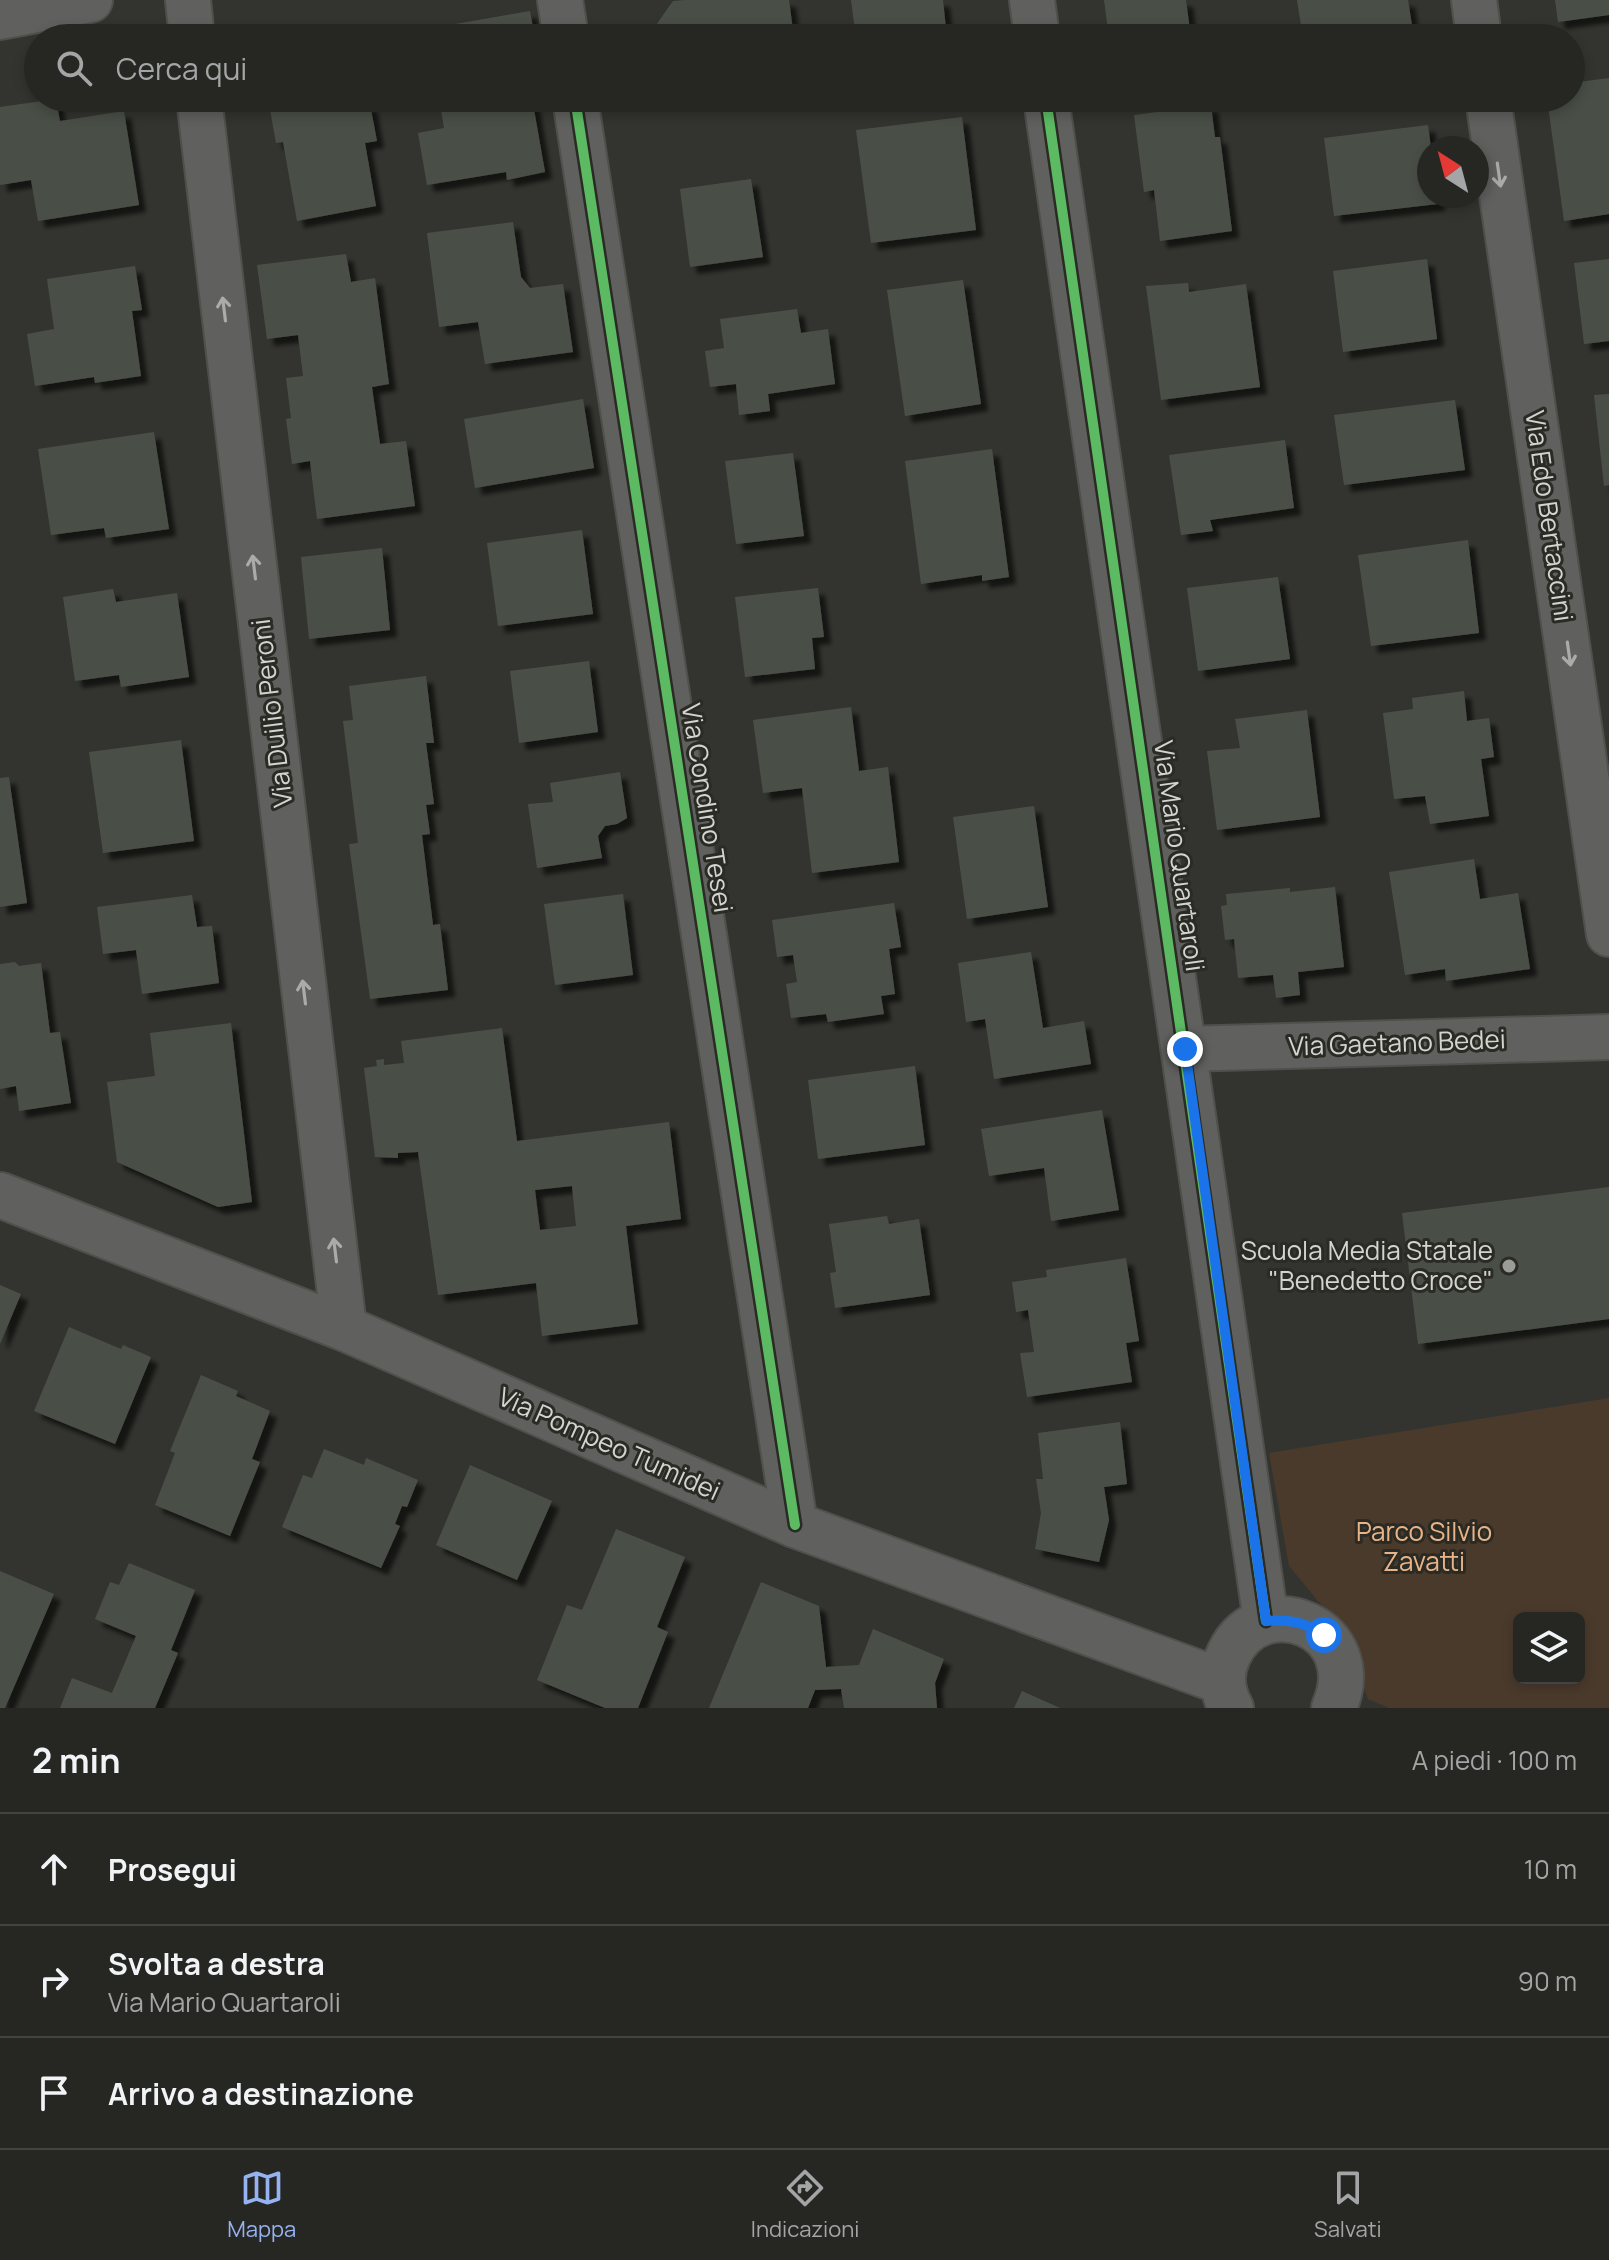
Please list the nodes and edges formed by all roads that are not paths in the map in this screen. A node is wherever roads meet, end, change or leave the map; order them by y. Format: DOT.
graph roads {
  1 [pos="90,0"];
  2 [pos="188,0"];
  3 [pos="560,0"];
  4 [pos="1032,0"];
  5 [pos="1474,0"];
  6 [pos="0,17"];
  7 [pos="191,24"];
  8 [pos="564,24"];
  9 [pos="1035,24"];
  10 [pos="1477,24"];
  11 [pos="201,112"];
  12 [pos="577,112"];
  13 [pos="1048,112"];
  14 [pos="1490,112"];
  15 [pos="1609,934"];
  16 [pos="1609,1037"];
  17 [pos="1185,1049"];
  18 [pos="0,1195"];
  19 [pos="344,1328"];
  20 [pos="795,1525"];
  21 [pos="1266,1621"];
  22 [pos="1227,1695"];
  23 [pos="1334,1708"];
  1 -- 6 [label="street"];
  2 -- 7 [label="street"];
  3 -- 8 [label="street"];
  4 -- 9 [label="street"];
  5 -- 10 [label="street"];
  19 -- 11 [label="street, Via Duilio Peroni, one-way"];
  12 -- 20 [label="street, Via Condino Tesei"];
  13 -- 17 [label="street, Via Mario Quartaroli"];
  14 -- 15 [label="street, Via Edo Bertaccini, one-way"];
  16 -- 17 [label="street, Via Gaetano Bedei"];
  17 -- 21 [label="street, Via Mario Quartaroli"];
  18 -- 19 [label="street, Via Pompeo Tumidei"];
  19 -- 20 [label="street, Via Pompeo Tumidei"];
  20 -- 22 [label="street, Via Pompeo Tumidei"];
  21 -- 22 [label="street"];
  21 -- 23 [label="street"];
}
